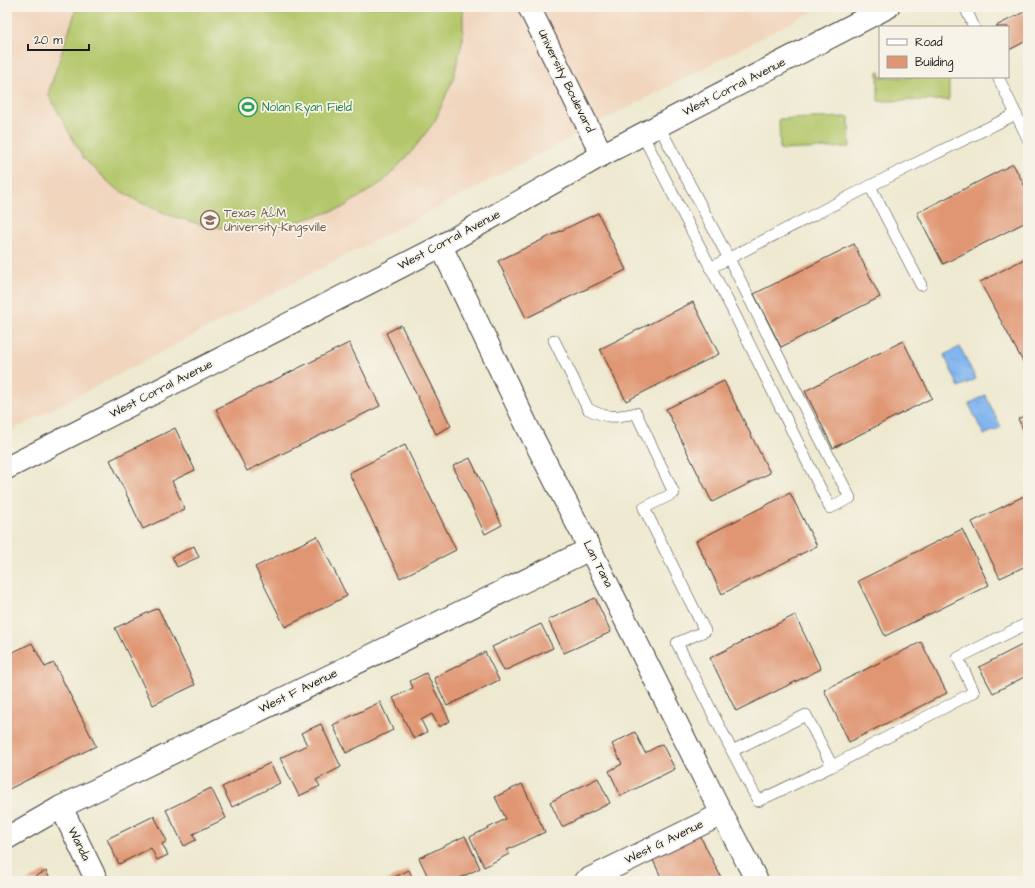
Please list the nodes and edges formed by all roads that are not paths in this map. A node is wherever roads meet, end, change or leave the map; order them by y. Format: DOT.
graph roads {
  1 [pos="529,7"];
  2 [pos="888,7"];
  3 [pos="965,7"];
  4 [pos="974,26"];
  5 [pos="998,78"];
  6 [pos="1016,114"];
  7 [pos="650,130"];
  8 [pos="1028,139"];
  9 [pos="602,155"];
  10 [pos="870,186"];
  11 [pos="441,246"];
  12 [pos="728,259"];
  13 [pos="710,268"];
  14 [pos="921,285"];
  15 [pos="554,340"];
  16 [pos="7,468"];
  17 [pos="590,548"];
  18 [pos="1028,623"];
  19 [pos="732,751"];
  20 [pos="832,766"];
  21 [pos="61,807"];
  22 [pos="722,814"];
  23 [pos="7,838"];
  24 [pos="97,881"];
  25 [pos="585,881"];
  26 [pos="757,881"];
  1 -- 9 [label="street, University Boulevard"];
  2 -- 7 [label="street, West Corral Avenue"];
  3 -- 4 [label="lane"];
  5 -- 6 [label="lane"];
  6 -- 8 [label="lane"];
  6 -- 10 [label="lane"];
  7 -- 9 [label="street, West Corral Avenue"];
  7 -- 12 [label="lane"];
  7 -- 13 [label="lane"];
  9 -- 11 [label="street, West Corral Avenue"];
  10 -- 12 [label="lane"];
  10 -- 14 [label="lane"];
  11 -- 16 [label="street, West Corral Avenue"];
  11 -- 17 [label="street, Lan Tana"];
  12 -- 13 [label="lane"];
  12 -- 13 [label="lane"];
  15 -- 19 [label="lane"];
  17 -- 21 [label="street, West F Avenue"];
  17 -- 22 [label="street, Lan Tana"];
  18 -- 20 [label="lane"];
  19 -- 20 [label="lane"];
  19 -- 20 [label="lane"];
  21 -- 23 [label="street, West F Avenue"];
  21 -- 24 [label="street, Wanda"];
  22 -- 25 [label="street, West G Avenue"];
  22 -- 26 [label="street, Lan Tana"];
}
